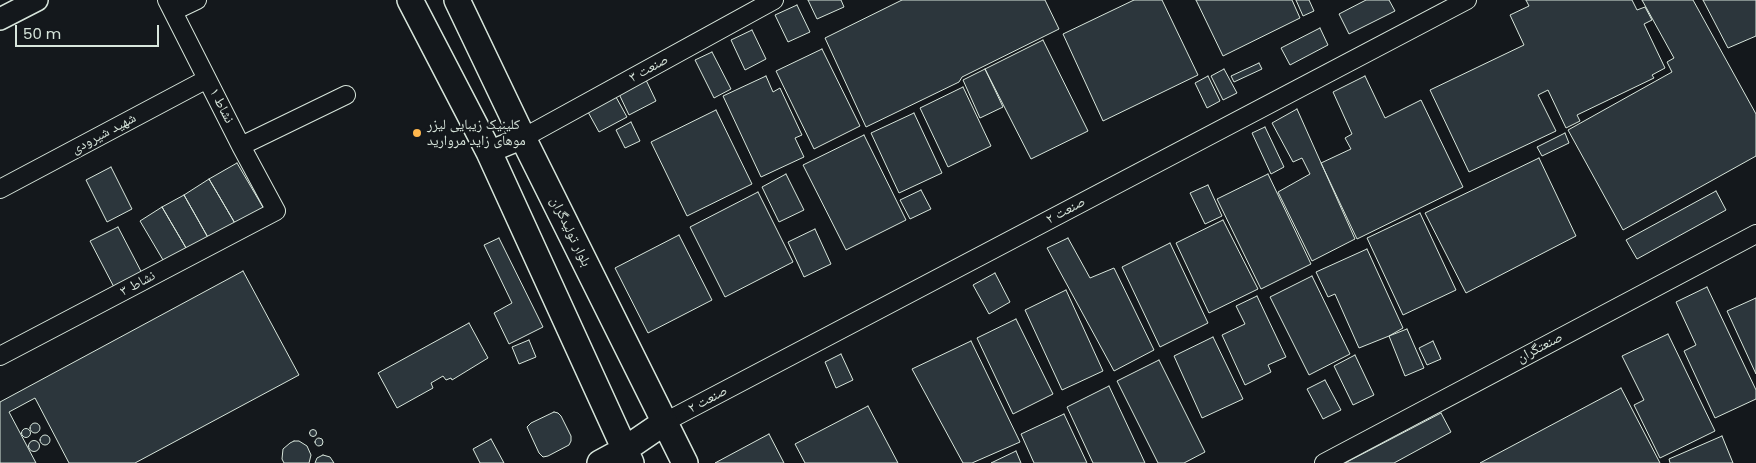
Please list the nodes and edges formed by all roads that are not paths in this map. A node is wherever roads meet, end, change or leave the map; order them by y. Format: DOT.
graph roads {
  1 [pos="37,0"];
  2 [pos="197,0"];
  3 [pos="410,0"];
  4 [pos="456,0"];
  5 [pos="774,0"];
  6 [pos="1467,0"];
  7 [pos="171,6"];
  8 [pos="0,19"];
  9 [pos="207,79"];
  10 [pos="346,95"];
  11 [pos="523,138"];
  12 [pos="241,146"];
  13 [pos="489,152"];
  14 [pos="0,189"];
  15 [pos="276,211"];
  16 [pos="1756,234"];
  17 [pos="0,356"];
  18 [pos="665,422"];
  19 [pos="628,456"];
  20 [pos="600,463"];
  21 [pos="686,463"];
  22 [pos="1324,463"];
  1 -- 8 [label="street"];
  2 -- 7 [label="street"];
  3 -- 13 [label="main road"];
  4 -- 11 [label="main road, بلوار تولیدگران"];
  5 -- 11 [label="street, صنعت ۳"];
  6 -- 18 [label="street, صنعت ۲"];
  7 -- 9 [label="street, نشاط ۱"];
  9 -- 12 [label="street, نشاط ۱"];
  9 -- 14 [label="street, شهید شیرودی"];
  10 -- 12 [label="street"];
  11 -- 13 [label="street"];
  11 -- 18 [label="main road, بلوار تولیدگران"];
  12 -- 15 [label="street, نشاط ۱"];
  13 -- 19 [label="main road"];
  15 -- 17 [label="street, نشاط ۳"];
  16 -- 22 [label="street, صنعتگران"];
  18 -- 19 [label="main road"];
  18 -- 21 [label="main road, بلوار تولیدگران"];
  19 -- 20 [label="main road"];
}
